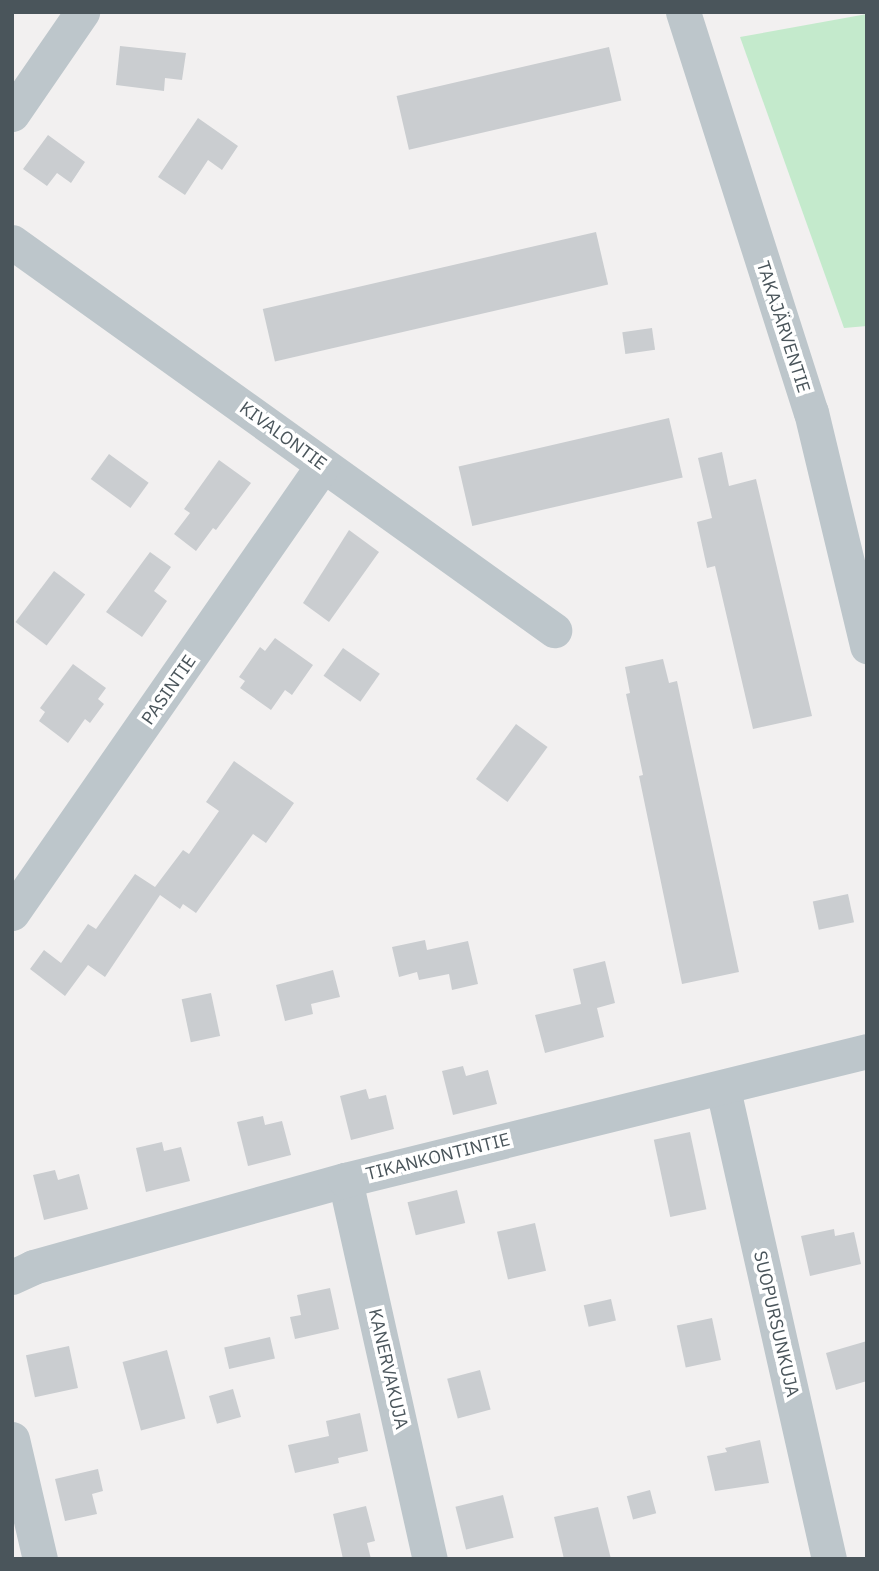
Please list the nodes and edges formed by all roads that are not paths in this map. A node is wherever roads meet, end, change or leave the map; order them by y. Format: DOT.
graph roads {
  1 [pos="82,12"];
  2 [pos="683,12"];
  3 [pos="12,114"];
  4 [pos="12,242"];
  5 [pos="323,465"];
  6 [pos="554,630"];
  7 [pos="867,646"];
  8 [pos="12,913"];
  9 [pos="867,1051"];
  10 [pos="723,1088"];
  11 [pos="345,1180"];
  12 [pos="12,1277"];
  13 [pos="12,1439"];
  14 [pos="40,1559"];
  15 [pos="430,1559"];
  16 [pos="830,1559"];
  1 -- 3 [label="street"];
  2 -- 7 [label="street, TAKAJÄRVENTIE"];
  4 -- 5 [label="street, KIVALONTIE"];
  5 -- 6 [label="street, KIVALONTIE"];
  5 -- 8 [label="street, PASINTIE"];
  9 -- 10 [label="street, TIKANKONTINTIE"];
  10 -- 11 [label="street, TIKANKONTINTIE"];
  10 -- 16 [label="street, SUOPURSUNKUJA"];
  11 -- 12 [label="street, TIKANKONTINTIE"];
  11 -- 15 [label="street, KANERVAKUJA"];
  13 -- 14 [label="street"];
}
